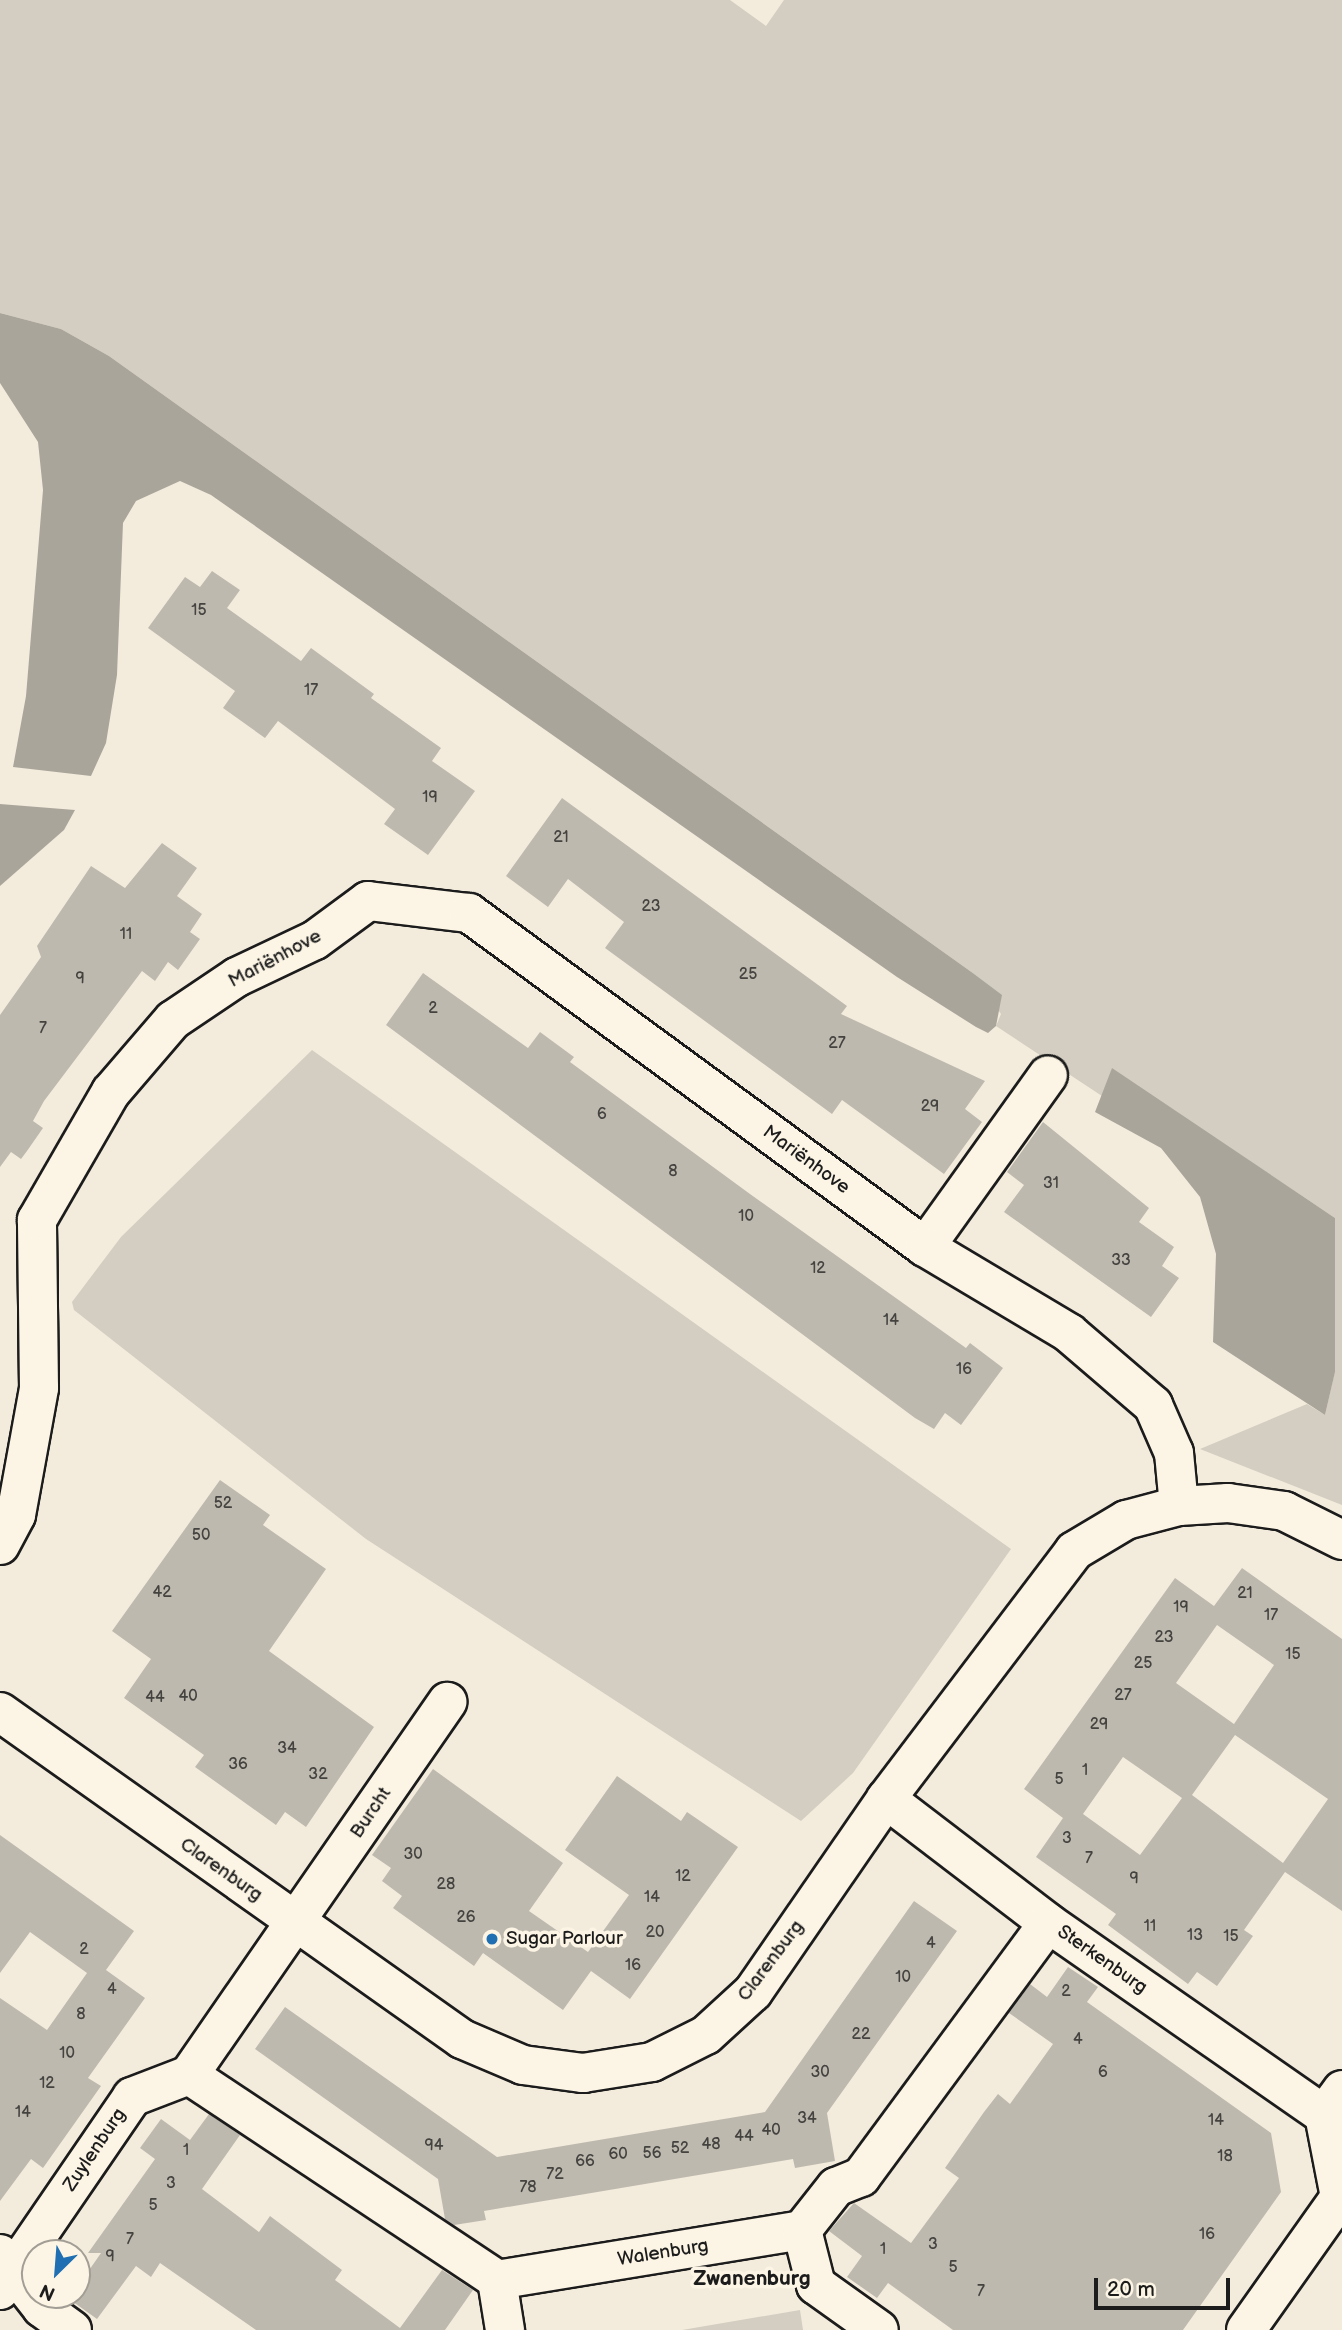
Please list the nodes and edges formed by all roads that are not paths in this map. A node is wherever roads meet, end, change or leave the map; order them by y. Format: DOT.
graph roads {
  1 [pos="1048,1075"];
  2 [pos="925,1247"];
  3 [pos="1179,1506"];
  4 [pos="1342,1540"];
  5 [pos="0,1545"];
  6 [pos="446,1702"];
  7 [pos="0,1712"];
  8 [pos="886,1798"];
  9 [pos="1048,1923"];
  10 [pos="296,1924"];
  11 [pos="189,2075"];
  12 [pos="1333,2103"];
  13 [pos="802,2230"];
  14 [pos="5,2271"];
  15 [pos="497,2280"];
  16 [pos="72,2330"];
  17 [pos="505,2330"];
  18 [pos="878,2330"];
  19 [pos="1246,2330"];
  1 -- 2 [label="street"];
  2 -- 3 [label="street, Mariënhove"];
  2 -- 5 [label="street, Mariënhove"];
  3 -- 4 [label="street, Clarenburg"];
  3 -- 8 [label="street, Clarenburg"];
  6 -- 10 [label="street, Burcht"];
  7 -- 10 [label="street, Clarenburg"];
  8 -- 9 [label="street, Sterkenburg"];
  8 -- 10 [label="street, Clarenburg"];
  9 -- 12 [label="street, Sterkenburg"];
  9 -- 13 [label="street"];
  10 -- 11 [label="street"];
  11 -- 14 [label="street, Zuylenburg"];
  11 -- 15 [label="street"];
  12 -- 19 [label="street"];
  13 -- 15 [label="street, Walenburg"];
  13 -- 18 [label="street"];
  14 -- 16 [label="street"];
  15 -- 17 [label="street"];
}
